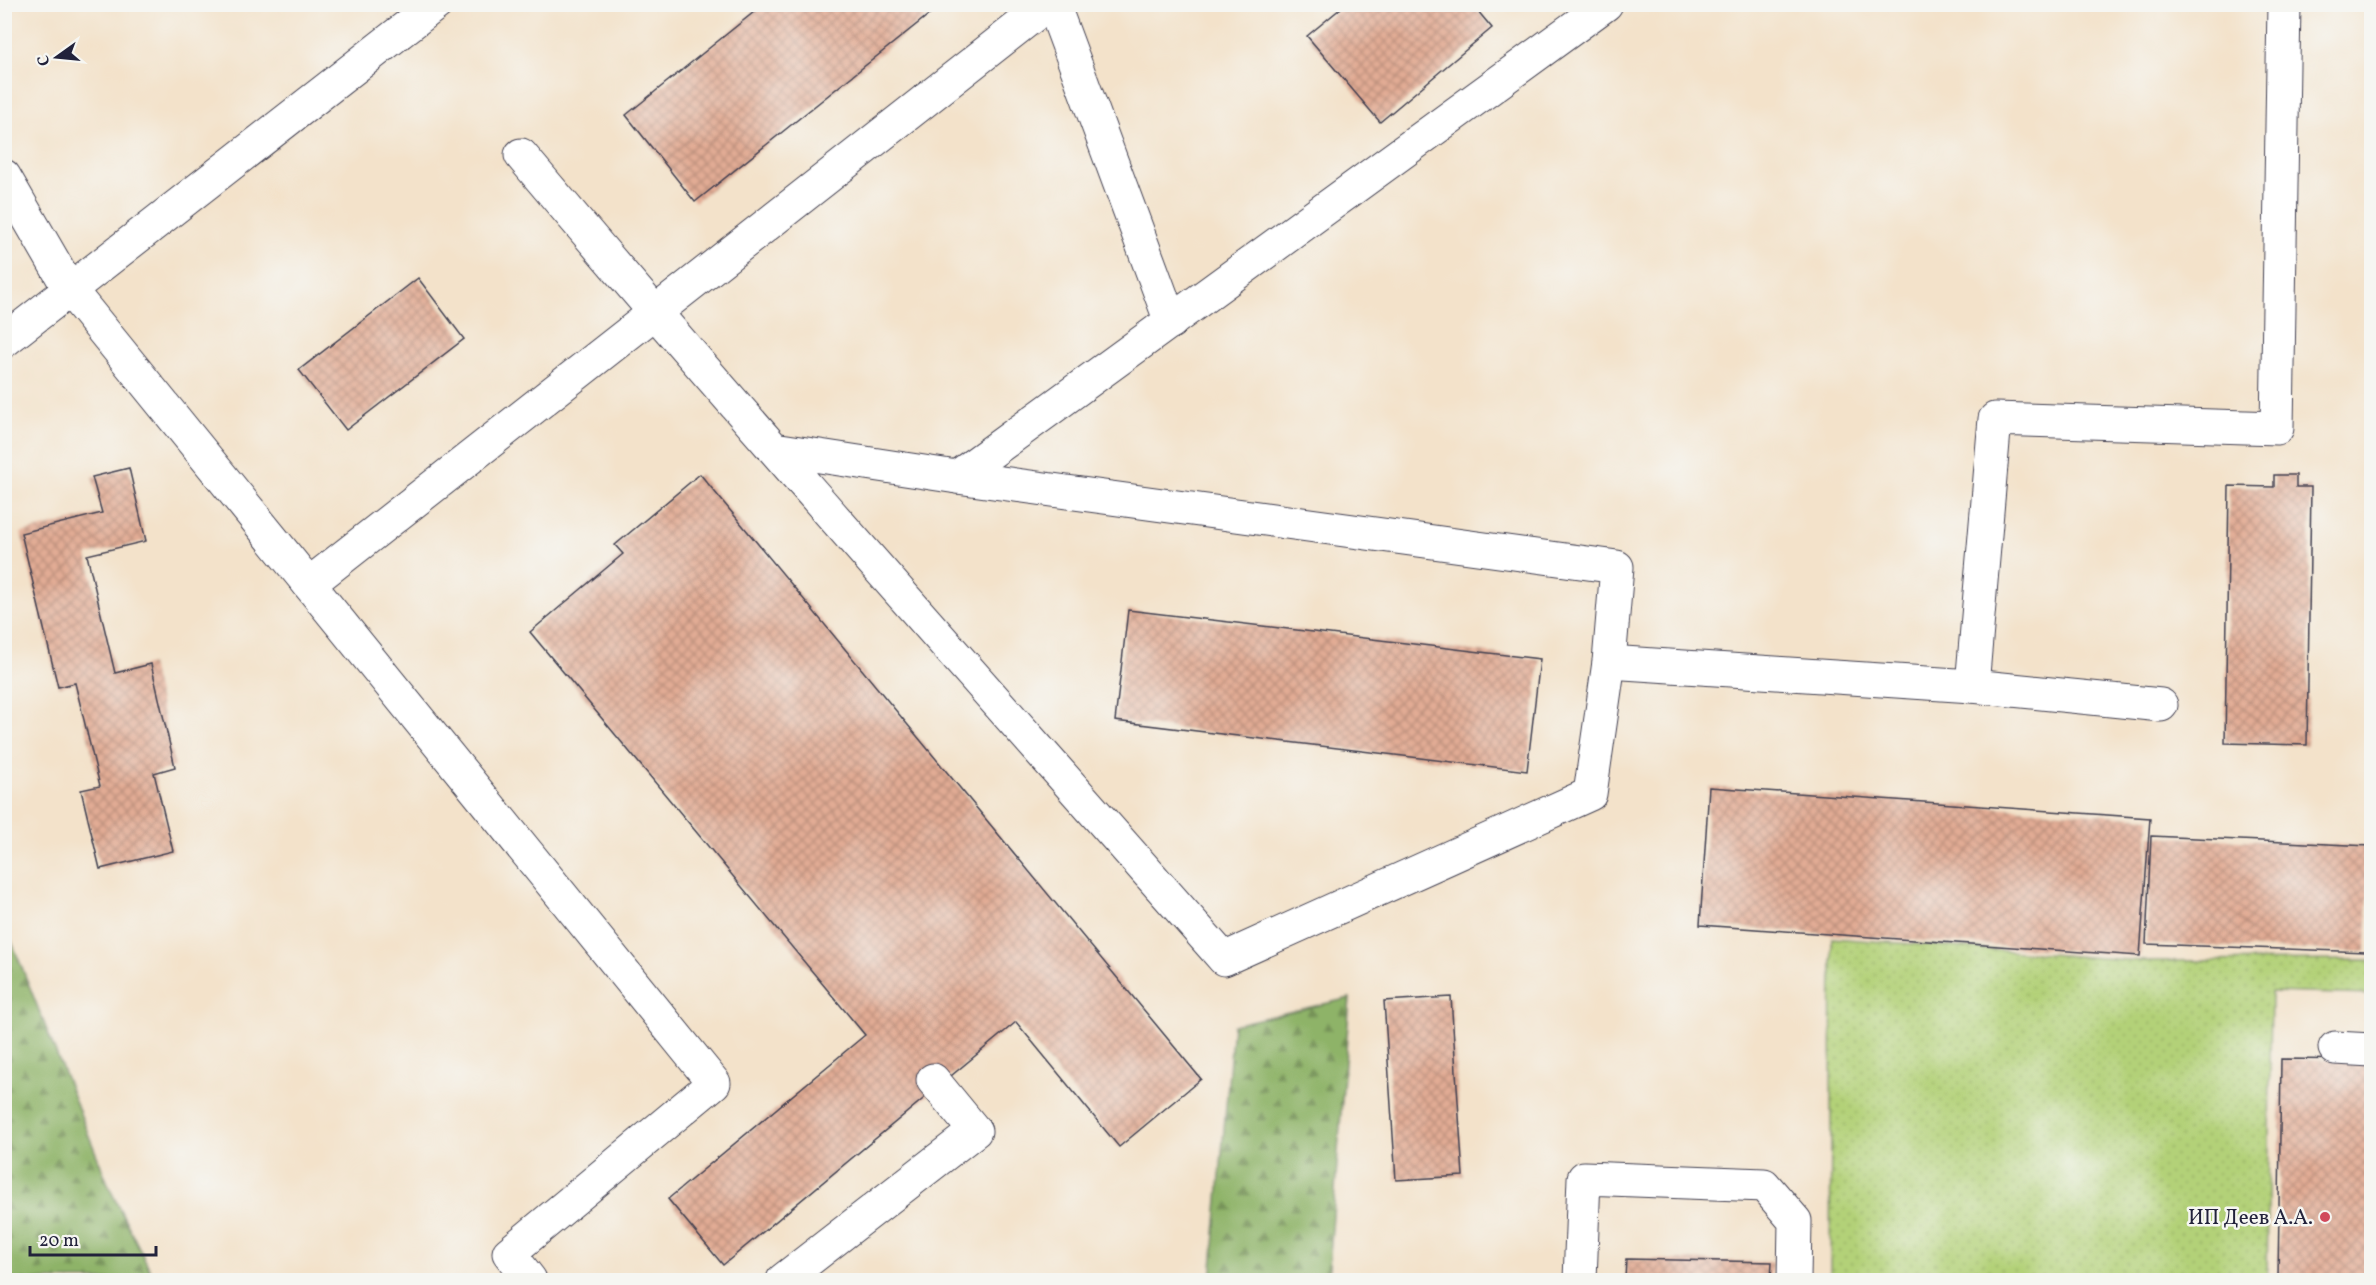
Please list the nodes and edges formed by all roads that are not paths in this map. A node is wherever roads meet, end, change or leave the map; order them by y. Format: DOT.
graph roads {
  1 [pos="436,4"];
  2 [pos="1048,4"];
  3 [pos="1053,4"];
  4 [pos="1606,4"];
  5 [pos="2284,4"];
  6 [pos="521,155"];
  7 [pos="4,176"];
  8 [pos="70,290"];
  9 [pos="655,313"];
  10 [pos="1171,322"];
  11 [pos="4,341"];
  12 [pos="774,449"];
  13 [pos="957,477"];
  14 [pos="309,585"];
  15 [pos="1609,662"];
  16 [pos="1972,686"];
  17 [pos="2161,705"];
  18 [pos="2335,1048"];
  19 [pos="2372,1050"];
  20 [pos="933,1080"];
  21 [pos="530,1281"];
  22 [pos="783,1281"];
  23 [pos="1580,1281"];
  24 [pos="1794,1281"];
  1 -- 8 [label="lane"];
  2 -- 9 [label="lane"];
  3 -- 10 [label="lane"];
  4 -- 10 [label="lane"];
  5 -- 16 [label="lane"];
  6 -- 9 [label="lane"];
  7 -- 8 [label="lane"];
  8 -- 11 [label="lane"];
  8 -- 14 [label="lane"];
  9 -- 12 [label="lane"];
  9 -- 14 [label="lane"];
  10 -- 13 [label="lane"];
  12 -- 13 [label="lane"];
  12 -- 15 [label="lane"];
  13 -- 15 [label="lane"];
  14 -- 21 [label="lane"];
  15 -- 16 [label="lane"];
  16 -- 17 [label="lane"];
  18 -- 19 [label="lane"];
  20 -- 22 [label="lane"];
  23 -- 24 [label="lane"];
}
